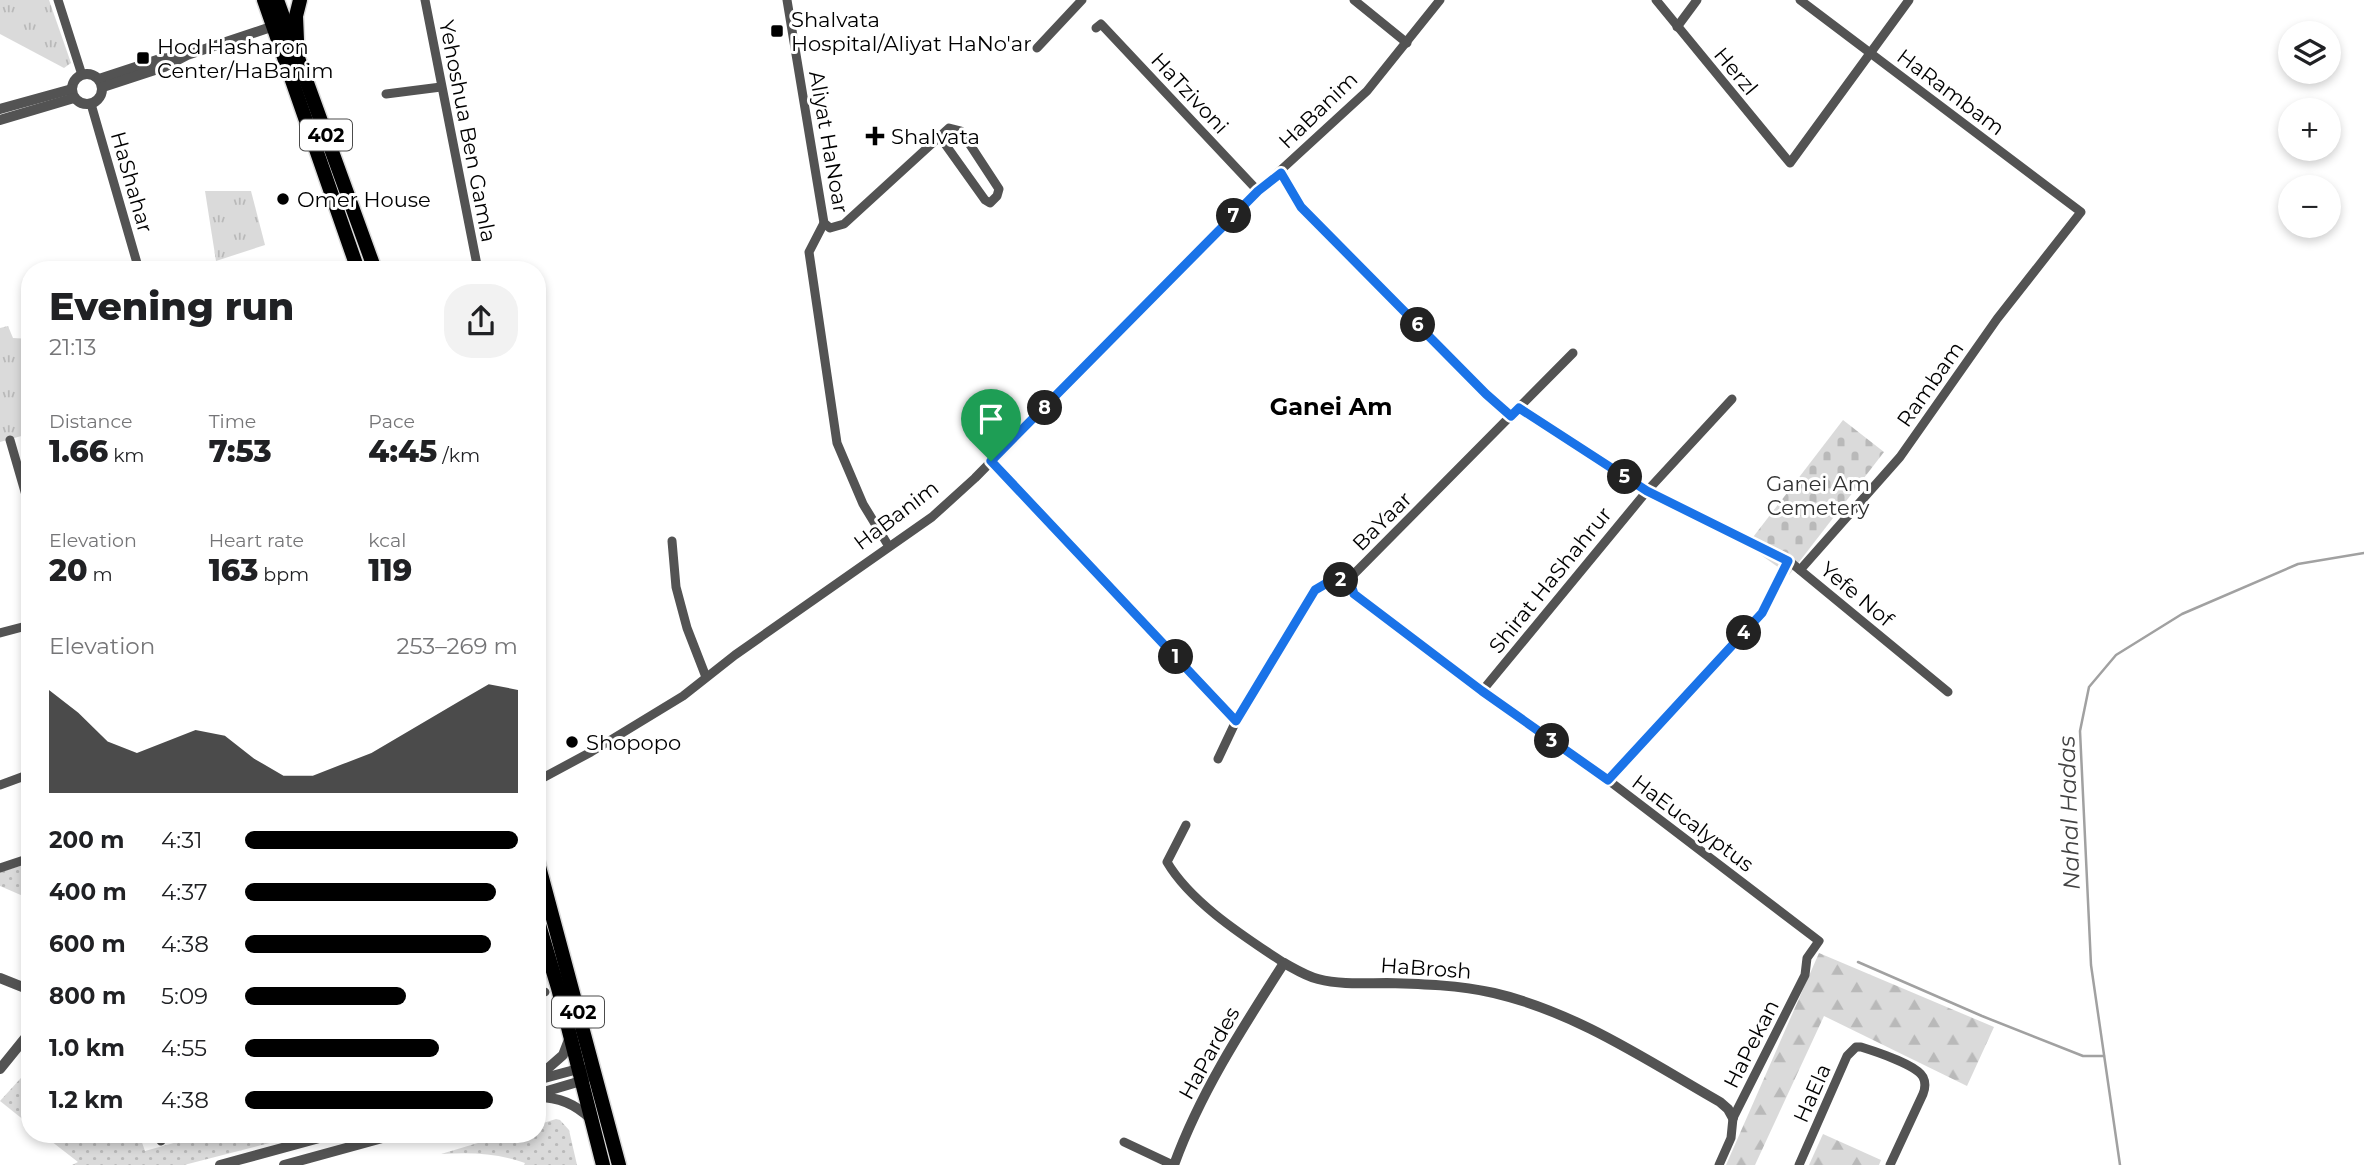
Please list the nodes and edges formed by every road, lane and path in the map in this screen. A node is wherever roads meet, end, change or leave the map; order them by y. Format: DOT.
graph roads {
  1 [pos="58,0"];
  2 [pos="264,0"];
  3 [pos="279,0"];
  4 [pos="425,0"];
  5 [pos="787,0"];
  6 [pos="1082,0"];
  7 [pos="1354,0"];
  8 [pos="1440,0"];
  9 [pos="1656,0"];
  10 [pos="1697,0"];
  11 [pos="1800,0"];
  12 [pos="1909,0"];
  13 [pos="274,26"];
  14 [pos="1677,27"];
  15 [pos="1096,28"];
  16 [pos="1407,43"];
  17 [pos="1037,48"];
  18 [pos="1871,53"];
  19 [pos="299,60"];
  20 [pos="82,75"];
  21 [pos="101,83"];
  22 [pos="441,87"];
  23 [pos="73,93"];
  24 [pos="386,94"];
  25 [pos="91,104"];
  26 [pos="0,109"];
  27 [pos="0,120"];
  28 [pos="940,137"];
  29 [pos="1281,173"];
  30 [pos="1258,191"];
  31 [pos="2081,212"];
  32 [pos="824,223"];
  33 [pos="136,261"];
  34 [pos="355,261"];
  35 [pos="372,261"];
  36 [pos="476,261"];
  37 [pos="1573,353"];
  38 [pos="1732,399"];
  39 [pos="1519,408"];
  40 [pos="1511,416"];
  41 [pos="10,440"];
  42 [pos="991,461"];
  43 [pos="21,478"];
  44 [pos="1647,491"];
  45 [pos="672,541"];
  46 [pos="888,545"];
  47 [pos="1788,561"];
  48 [pos="1800,570"];
  49 [pos="1349,579"];
  50 [pos="21,627"];
  51 [pos="0,632"];
  52 [pos="706,677"];
  53 [pos="1482,691"];
  54 [pos="1948,692"];
  55 [pos="1236,721"];
  56 [pos="1218,758"];
  57 [pos="546,776"];
  58 [pos="21,777"];
  59 [pos="1608,780"];
  60 [pos="0,785"];
  61 [pos="1186,825"];
  62 [pos="21,861"];
  63 [pos="0,868"];
  64 [pos="546,892"];
  65 [pos="1819,942"];
  66 [pos="546,950"];
  67 [pos="1284,963"];
  68 [pos="0,978"];
  69 [pos="21,986"];
  70 [pos="570,1037"];
  71 [pos="21,1043"];
  72 [pos="0,1069"];
  73 [pos="546,1070"];
  74 [pos="594,1071"];
  75 [pos="580,1075"];
  76 [pos="546,1077"];
  77 [pos="546,1091"];
  78 [pos="546,1096"];
  79 [pos="1733,1118"];
  80 [pos="591,1120"];
  81 [pos="1124,1142"];
  82 [pos="301,1143"];
  83 [pos="364,1143"];
  84 [pos="220,1165"];
  85 [pos="285,1165"];
  86 [pos="603,1165"];
  87 [pos="619,1165"];
  88 [pos="1173,1165"];
  89 [pos="1718,1165"];
  90 [pos="1799,1165"];
  91 [pos="1890,1165"];
  1 -- 20 [label="street"];
  2 -- 13 [label="main road, 402"];
  3 -- 19 [label="main road, 402"];
  3 -- 19 [label="main road"];
  4 -- 22 [label="street, Yehoshua Ben Gamla"];
  5 -- 32 [label="street, Aliyat HaNoar"];
  6 -- 17 [label="street"];
  7 -- 16 [label="street"];
  8 -- 16 [label="street, HaBanim"];
  9 -- 14 [label="street, Herzl"];
  10 -- 14 [label="street"];
  11 -- 18 [label="street, HaRambam"];
  12 -- 18 [label="street"];
  13 -- 21 [label="street"];
  13 -- 34 [label="main road, 402"];
  14 -- 18 [label="street, Herzl"];
  15 -- 30 [label="street, HaTzivoni"];
  16 -- 29 [label="street, HaBanim"];
  18 -- 31 [label="street, HaRambam"];
  19 -- 35 [label="main road, 402"];
  20 -- 21 [label="street"];
  20 -- 23 [label="street"];
  21 -- 25 [label="street"];
  22 -- 24 [label="street"];
  22 -- 36 [label="street, Yehoshua Ben Gamla"];
  23 -- 25 [label="street"];
  23 -- 26 [label="street"];
  23 -- 27 [label="street"];
  25 -- 33 [label="street, HaShahar"];
  28 -- 28 [label="street"];
  28 -- 32 [label="street, Aliyat HaNoar"];
  29 -- 30 [label="street, HaBanim"];
  29 -- 40 [label="street"];
  30 -- 42 [label="street, HaBanim"];
  31 -- 48 [label="street, Rambam"];
  32 -- 46 [label="street"];
  37 -- 39 [label="street, BaYaar"];
  38 -- 44 [label="street, Shirat HaShahrur"];
  39 -- 40 [label="street, BaYaar"];
  39 -- 44 [label="street, Yefe Nof"];
  40 -- 49 [label="street, BaYaar"];
  41 -- 43 [label="street"];
  42 -- 46 [label="street, HaBanim"];
  42 -- 55 [label="street"];
  44 -- 47 [label="street, Yefe Nof"];
  44 -- 53 [label="street, Shirat HaShahrur"];
  45 -- 52 [label="street"];
  46 -- 52 [label="street, HaBanim"];
  47 -- 48 [label="street, Yefe Nof"];
  47 -- 59 [label="street"];
  48 -- 54 [label="street, Yefe Nof"];
  49 -- 53 [label="street, HaEucalyptus"];
  49 -- 55 [label="street, BaYaar"];
  50 -- 51 [label="street"];
  52 -- 57 [label="street, HaBanim"];
  53 -- 59 [label="street, HaEucalyptus"];
  55 -- 56 [label="street, BaYaar"];
  58 -- 60 [label="street"];
  59 -- 65 [label="street, HaEucalyptus"];
  61 -- 67 [label="street, HaBrosh"];
  62 -- 63 [label="street"];
  64 -- 74 [label="main road, 402"];
  65 -- 79 [label="street, HaPekan"];
  66 -- 70 [label="main road, 402"];
  67 -- 79 [label="street, HaBrosh"];
  67 -- 88 [label="street, HaPardes"];
  68 -- 69 [label="street"];
  70 -- 73 [label="street"];
  70 -- 75 [label="main road, 402"];
  71 -- 72 [label="street"];
  74 -- 75 [label="street"];
  74 -- 87 [label="main road, 402"];
  75 -- 76 [label="street"];
  75 -- 77 [label="street"];
  75 -- 80 [label="main road, 402"];
  78 -- 80 [label="street"];
  79 -- 89 [label="street, HaPekan"];
  80 -- 86 [label="main road, 402"];
  81 -- 88 [label="street"];
  82 -- 84 [label="street"];
  83 -- 85 [label="street"];
  90 -- 91 [label="street, HaEla"];
}
